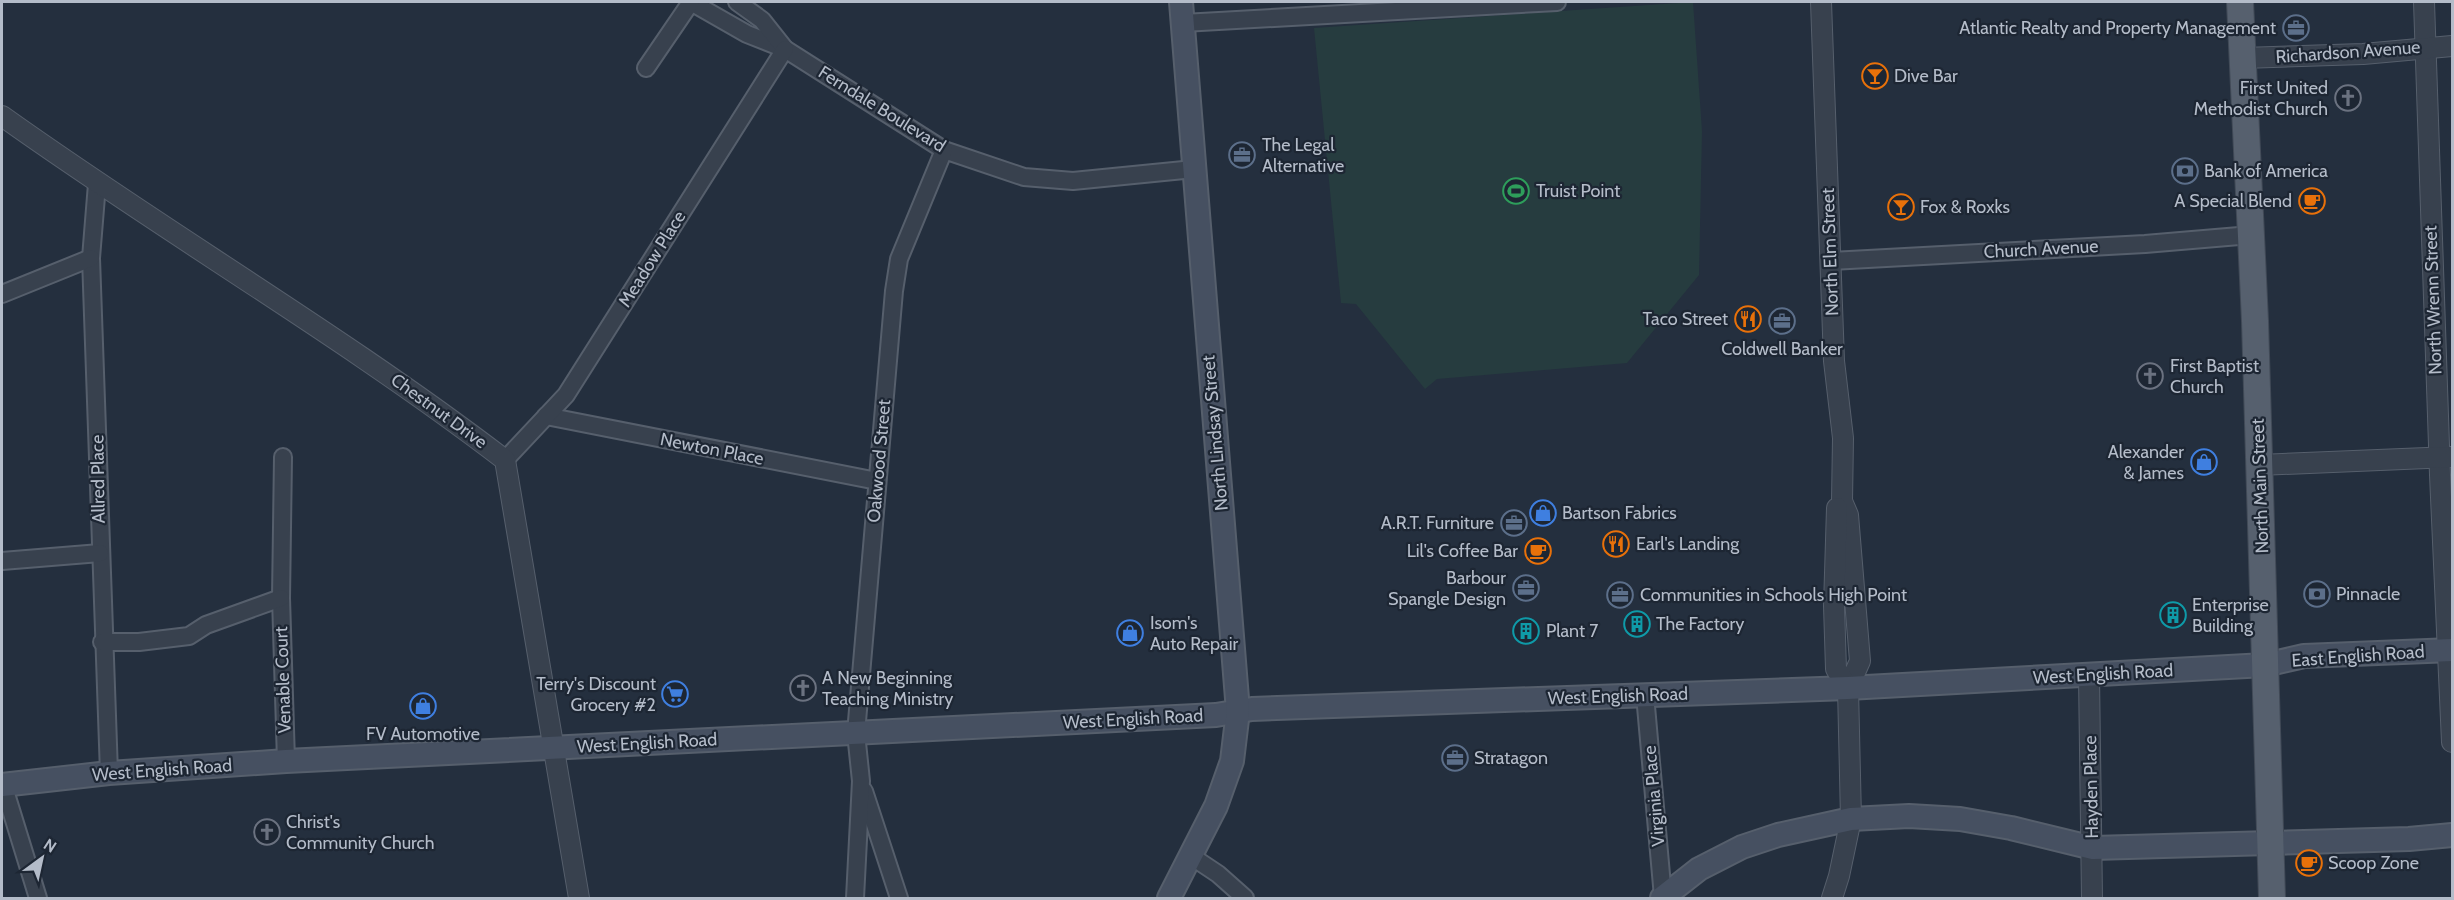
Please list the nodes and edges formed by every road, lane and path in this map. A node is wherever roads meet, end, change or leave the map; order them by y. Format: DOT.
graph roads {
  1 [pos="691,2"];
  2 [pos="737,2"];
  3 [pos="1557,2"];
  4 [pos="1821,2"];
  5 [pos="2240,2"];
  6 [pos="2424,2"];
  7 [pos="1432,5"];
  8 [pos="1182,12"];
  9 [pos="2452,46"];
  10 [pos="2426,47"];
  11 [pos="785,49"];
  12 [pos="2243,58"];
  13 [pos="646,68"];
  14 [pos="2,116"];
  15 [pos="944,150"];
  16 [pos="1194,169"];
  17 [pos="97,184"];
  18 [pos="2251,235"];
  19 [pos="91,258"];
  20 [pos="1831,261"];
  21 [pos="2,294"];
  22 [pos="546,416"];
  23 [pos="283,457"];
  24 [pos="2446,457"];
  25 [pos="505,460"];
  26 [pos="2259,465"];
  27 [pos="878,481"];
  28 [pos="100,553"];
  29 [pos="2,561"];
  30 [pos="281,598"];
  31 [pos="102,642"];
  32 [pos="2450,650"];
  33 [pos="2265,665"];
  34 [pos="2089,676"];
  35 [pos="1848,688"];
  36 [pos="1645,695"];
  37 [pos="1238,711"];
  38 [pos="856,733"];
  39 [pos="2452,742"];
  40 [pos="553,748"];
  41 [pos="286,761"];
  42 [pos="109,773"];
  43 [pos="861,781"];
  44 [pos="2,784"];
  45 [pos="1851,819"];
  46 [pos="2452,835"];
  47 [pos="2270,841"];
  48 [pos="2093,848"];
  49 [pos="1191,856"];
  50 [pos="38,898"];
  51 [pos="579,898"];
  52 [pos="855,898"];
  53 [pos="899,898"];
  54 [pos="1169,898"];
  55 [pos="1245,898"];
  56 [pos="1663,898"];
  57 [pos="1832,898"];
  58 [pos="2092,898"];
  59 [pos="2272,898"];
  1 -- 11 [label="street, Ferndale Boulevard"];
  1 -- 13 [label="street"];
  2 -- 11 [label="street, Ferndale Boulevard"];
  3 -- 7 [label="street"];
  4 -- 20 [label="street, North Elm Street"];
  5 -- 12 [label="main road, North Main Street"];
  6 -- 10 [label="street, North Wrenn Street"];
  7 -- 8 [label="street"];
  8 -- 16 [label="main road, North Lindsay Street"];
  9 -- 10 [label="street, Richardson Avenue"];
  10 -- 12 [label="street, Richardson Avenue"];
  10 -- 24 [label="street, North Wrenn Street"];
  11 -- 15 [label="street, Ferndale Boulevard"];
  11 -- 22 [label="street, Meadow Place"];
  12 -- 18 [label="main road, North Main Street"];
  14 -- 17 [label="street, Chestnut Drive"];
  15 -- 16 [label="street, Ferndale Boulevard"];
  15 -- 27 [label="street, Oakwood Street"];
  16 -- 37 [label="main road, North Lindsay Street"];
  17 -- 19 [label="street, Allred Place"];
  17 -- 25 [label="street, Chestnut Drive"];
  18 -- 20 [label="street, Church Avenue"];
  18 -- 26 [label="main road, North Main Street"];
  19 -- 21 [label="street"];
  19 -- 28 [label="street, Allred Place"];
  20 -- 35 [label="street, North Elm Street"];
  22 -- 25 [label="street, Meadow Place"];
  22 -- 27 [label="street, Newton Place"];
  23 -- 30 [label="street, Venable Court"];
  24 -- 26 [label="street"];
  24 -- 32 [label="street, North Wrenn Street"];
  25 -- 40 [label="street, Chestnut Drive"];
  26 -- 33 [label="main road, North Main Street"];
  27 -- 38 [label="street, Oakwood Street"];
  28 -- 29 [label="street"];
  28 -- 31 [label="street, Allred Place"];
  30 -- 31 [label="street, Venable Court"];
  30 -- 41 [label="street, Venable Court"];
  31 -- 42 [label="street, Allred Place"];
  32 -- 33 [label="main road, East English Road"];
  32 -- 39 [label="street, North Wrenn Street"];
  33 -- 34 [label="main road, West English Road"];
  33 -- 47 [label="main road, North Main Street"];
  34 -- 35 [label="main road, West English Road"];
  34 -- 48 [label="street, Hayden Place"];
  35 -- 36 [label="main road, West English Road"];
  35 -- 45 [label="street, North Elm Street"];
  36 -- 37 [label="main road, West English Road"];
  36 -- 56 [label="street, Virginia Place"];
  37 -- 38 [label="main road, West English Road"];
  37 -- 49 [label="main road, North Lindsay Street"];
  38 -- 40 [label="main road, West English Road"];
  38 -- 43 [label="street, Oakwood Street"];
  40 -- 41 [label="main road, West English Road"];
  40 -- 51 [label="street, Chestnut Drive"];
  41 -- 42 [label="main road, West English Road"];
  42 -- 44 [label="main road, West English Road"];
  43 -- 52 [label="street, Oakwood Street"];
  43 -- 53 [label="street, Oakwood Street"];
  44 -- 50 [label="street"];
  45 -- 48 [label="main road"];
  45 -- 56 [label="main road"];
  45 -- 57 [label="street, North Elm Street"];
  46 -- 47 [label="main road"];
  47 -- 48 [label="main road"];
  47 -- 59 [label="main road, North Main Street"];
  48 -- 58 [label="street, Hayden Place"];
  49 -- 54 [label="main road, North Lindsay Street"];
  49 -- 55 [label="street"];
}
